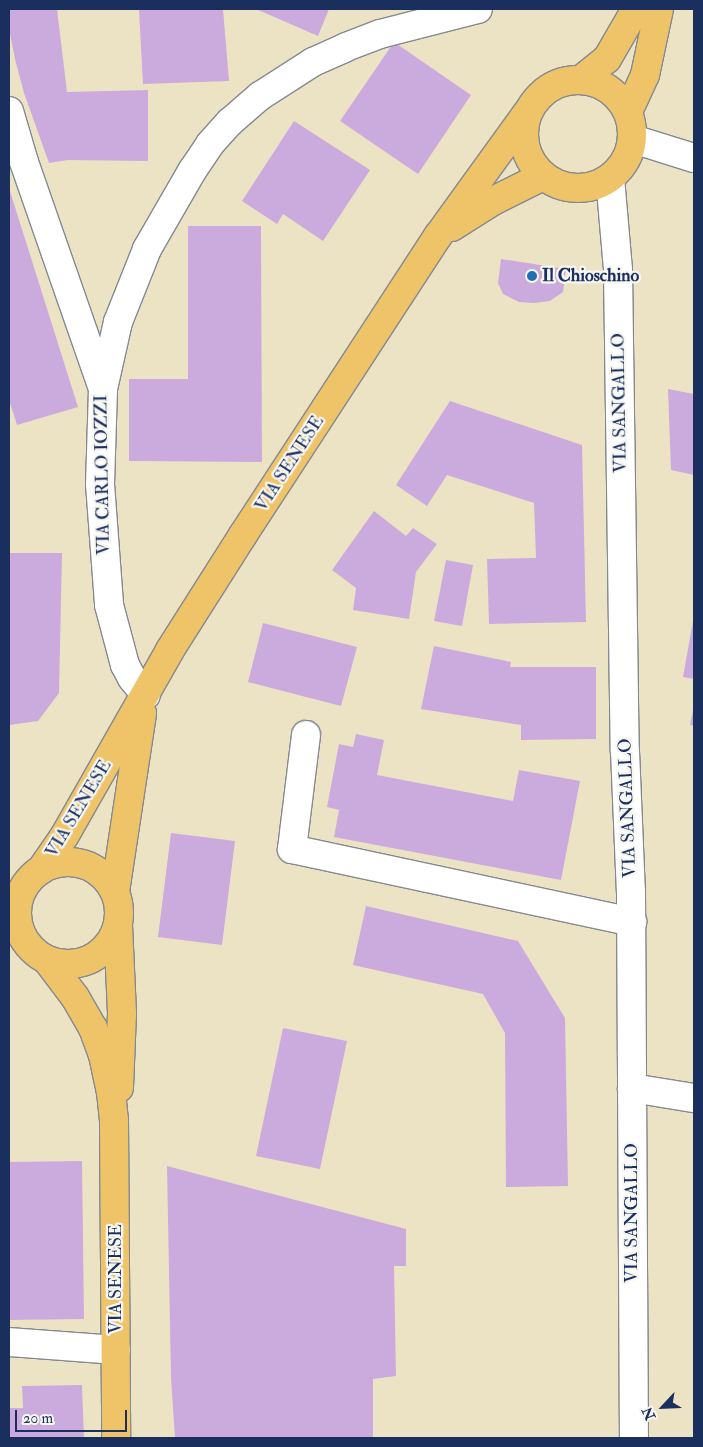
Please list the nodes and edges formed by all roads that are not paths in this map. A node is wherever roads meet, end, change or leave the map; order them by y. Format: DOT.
graph roads {
  1 [pos="478,9"];
  2 [pos="636,9"];
  3 [pos="659,9"];
  4 [pos="582,79"];
  5 [pos="9,111"];
  6 [pos="628,112"];
  7 [pos="527,114"];
  8 [pos="633,139"];
  9 [pos="694,158"];
  10 [pos="543,176"];
  11 [pos="610,178"];
  12 [pos="438,236"];
  13 [pos="102,388"];
  14 [pos="146,695"];
  15 [pos="306,735"];
  16 [pos="28,878"];
  17 [pos="115,892"];
  18 [pos="632,922"];
  19 [pos="118,925"];
  20 [pos="28,949"];
  21 [pos="632,1088"];
  22 [pos="694,1098"];
  23 [pos="114,1120"];
  24 [pos="9,1342"];
  25 [pos="116,1350"];
  26 [pos="116,1438"];
  27 [pos="634,1438"];
  1 -- 13 [label="street"];
  2 -- 4 [label="main road, VIA SENESE"];
  3 -- 6 [label="main road"];
  4 -- 6 [label="main road"];
  4 -- 7 [label="main road, VIA SENESE"];
  5 -- 13 [label="street, VIA CARLO IOZZI"];
  6 -- 8 [label="main road"];
  7 -- 10 [label="main road"];
  7 -- 12 [label="main road, VIA SENESE"];
  8 -- 9 [label="street"];
  8 -- 11 [label="main road"];
  10 -- 11 [label="main road"];
  10 -- 12 [label="main road, VIA SENESE"];
  11 -- 18 [label="street, VIA SANGALLO"];
  12 -- 14 [label="main road, VIA SENESE"];
  13 -- 14 [label="street, VIA CARLO IOZZI"];
  14 -- 16 [label="main road, VIA SENESE"];
  14 -- 17 [label="main road, VIA SENESE"];
  15 -- 18 [label="street"];
  16 -- 17 [label="main road"];
  16 -- 20 [label="main road"];
  17 -- 19 [label="main road"];
  18 -- 21 [label="street, VIA SANGALLO"];
  19 -- 20 [label="main road"];
  19 -- 23 [label="main road, VIA SENESE"];
  20 -- 23 [label="main road, VIA SENESE"];
  21 -- 22 [label="street"];
  21 -- 27 [label="street, VIA SANGALLO"];
  23 -- 25 [label="main road, VIA SENESE"];
  24 -- 25 [label="street"];
  25 -- 26 [label="main road, VIA SENESE"];
}
